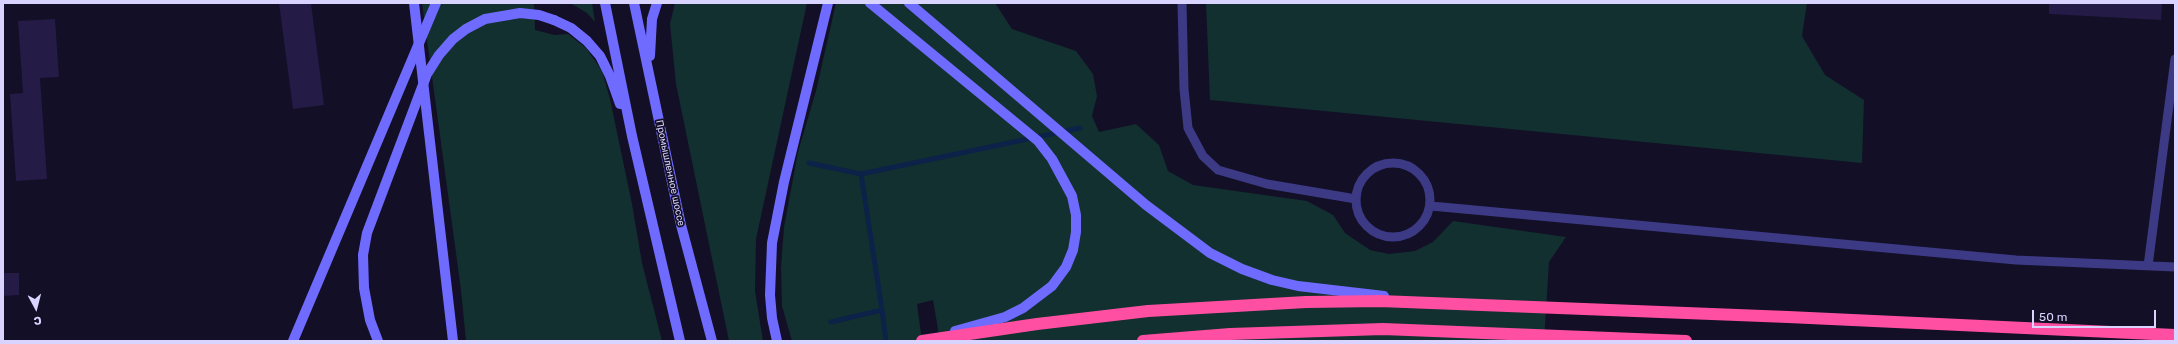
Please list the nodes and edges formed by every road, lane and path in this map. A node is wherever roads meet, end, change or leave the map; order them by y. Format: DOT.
graph roads {
  1 [pos="414,3"];
  2 [pos="436,3"];
  3 [pos="605,3"];
  4 [pos="634,3"];
  5 [pos="657,3"];
  6 [pos="828,3"];
  7 [pos="870,3"];
  8 [pos="910,3"];
  9 [pos="1182,3"];
  10 [pos="2175,60"];
  11 [pos="649,76"];
  12 [pos="632,136"];
  13 [pos="1356,199"];
  14 [pos="1430,206"];
  15 [pos="2148,266"];
  16 [pos="2175,267"];
  17 [pos="1452,303"];
  18 [pos="2175,335"];
  19 [pos="1578,337"];
  20 [pos="293,341"];
  21 [pos="378,341"];
  22 [pos="453,341"];
  23 [pos="680,341"];
  24 [pos="712,341"];
  25 [pos="777,341"];
  26 [pos="918,341"];
  27 [pos="922,341"];
  28 [pos="1143,341"];
  29 [pos="1613,341"];
  30 [pos="1686,341"];
  1 -- 22 [label="main road"];
  2 -- 20 [label="main road, bridge"];
  3 -- 12 [label="main road"];
  4 -- 11 [label="main road, Промышленное шоссе"];
  5 -- 11 [label="main road"];
  6 -- 25 [label="main road"];
  7 -- 26 [label="main road"];
  8 -- 17 [label="main road"];
  9 -- 13 [label="lane"];
  10 -- 15 [label="lane"];
  11 -- 24 [label="main road, Промышленное шоссе"];
  12 -- 21 [label="main road, bridge"];
  12 -- 23 [label="main road"];
  13 -- 14 [label="lane"];
  13 -- 14 [label="lane"];
  14 -- 15 [label="lane"];
  15 -- 16 [label="lane"];
  17 -- 18 [label="highway"];
  17 -- 27 [label="highway"];
  19 -- 28 [label="highway"];
  19 -- 29 [label="main road"];
  19 -- 30 [label="highway"];
}
